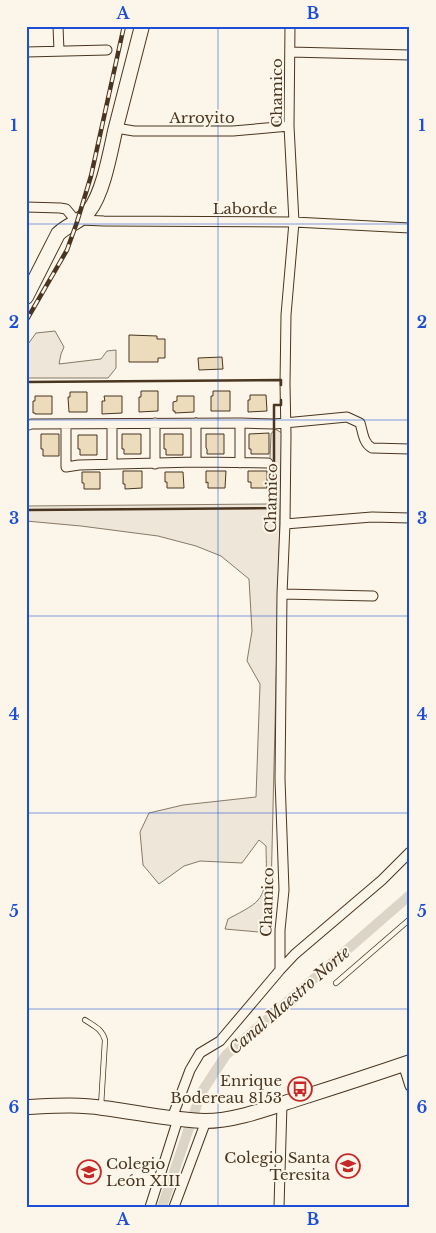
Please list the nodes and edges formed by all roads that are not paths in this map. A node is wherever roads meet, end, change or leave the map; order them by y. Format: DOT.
graph roads {
  1 [pos="58,26"];
  2 [pos="142,26"];
  3 [pos="290,26"];
  4 [pos="107,50"];
  5 [pos="59,51"];
  6 [pos="26,52"];
  7 [pos="290,52"];
  8 [pos="410,55"];
  9 [pos="289,126"];
  10 [pos="116,128"];
  11 [pos="26,207"];
  12 [pos="78,221"];
  13 [pos="294,222"];
  14 [pos="410,228"];
  15 [pos="26,297"];
  16 [pos="240,422"];
  17 [pos="155,423"];
  18 [pos="196,423"];
  19 [pos="66,424"];
  20 [pos="112,424"];
  21 [pos="286,424"];
  22 [pos="26,426"];
  23 [pos="410,449"];
  24 [pos="196,462"];
  25 [pos="240,463"];
  26 [pos="268,463"];
  27 [pos="112,464"];
  28 [pos="155,464"];
  29 [pos="410,518"];
  30 [pos="285,524"];
  31 [pos="282,594"];
  32 [pos="373,596"];
  33 [pos="410,852"];
  34 [pos="410,919"];
  35 [pos="280,970"];
  36 [pos="336,983"];
  37 [pos="85,1020"];
  38 [pos="407,1063"];
  39 [pos="410,1086"];
  40 [pos="282,1104"];
  41 [pos="26,1107"];
  42 [pos="101,1108"];
  43 [pos="175,1119"];
  44 [pos="206,1121"];
  45 [pos="150,1207"];
  46 [pos="174,1207"];
  47 [pos="278,1207"];
  1 -- 5 [label="street"];
  2 -- 10 [label="main road"];
  3 -- 7 [label="street, Chamico"];
  4 -- 5 [label="street"];
  5 -- 6 [label="street"];
  7 -- 8 [label="street"];
  7 -- 9 [label="street, Chamico"];
  9 -- 10 [label="street, Arroyito"];
  9 -- 13 [label="street, Chamico"];
  10 -- 12 [label="main road"];
  11 -- 12 [label="street"];
  12 -- 13 [label="street, Laborde"];
  12 -- 15 [label="main road"];
  13 -- 14 [label="street, Laborde"];
  13 -- 21 [label="street, Chamico"];
  16 -- 18 [label="street"];
  16 -- 21 [label="street"];
  16 -- 25 [label="street"];
  17 -- 18 [label="street"];
  17 -- 20 [label="street"];
  17 -- 28 [label="street"];
  18 -- 24 [label="street"];
  19 -- 20 [label="street"];
  19 -- 22 [label="street"];
  19 -- 27 [label="street"];
  20 -- 27 [label="street"];
  21 -- 23 [label="street"];
  21 -- 30 [label="street, Chamico"];
  24 -- 25 [label="street"];
  24 -- 28 [label="street"];
  25 -- 26 [label="street"];
  27 -- 28 [label="street"];
  29 -- 30 [label="street"];
  30 -- 31 [label="street, Chamico"];
  31 -- 32 [label="street"];
  31 -- 35 [label="street, Chamico"];
  33 -- 35 [label="street"];
  34 -- 36 [label="lane"];
  35 -- 43 [label="street"];
  37 -- 42 [label="lane"];
  38 -- 39 [label="street"];
  38 -- 40 [label="main road"];
  40 -- 44 [label="main road"];
  40 -- 47 [label="street"];
  41 -- 42 [label="main road"];
  42 -- 43 [label="main road"];
  43 -- 44 [label="main road"];
  43 -- 45 [label="street"];
  44 -- 46 [label="street"];
}
